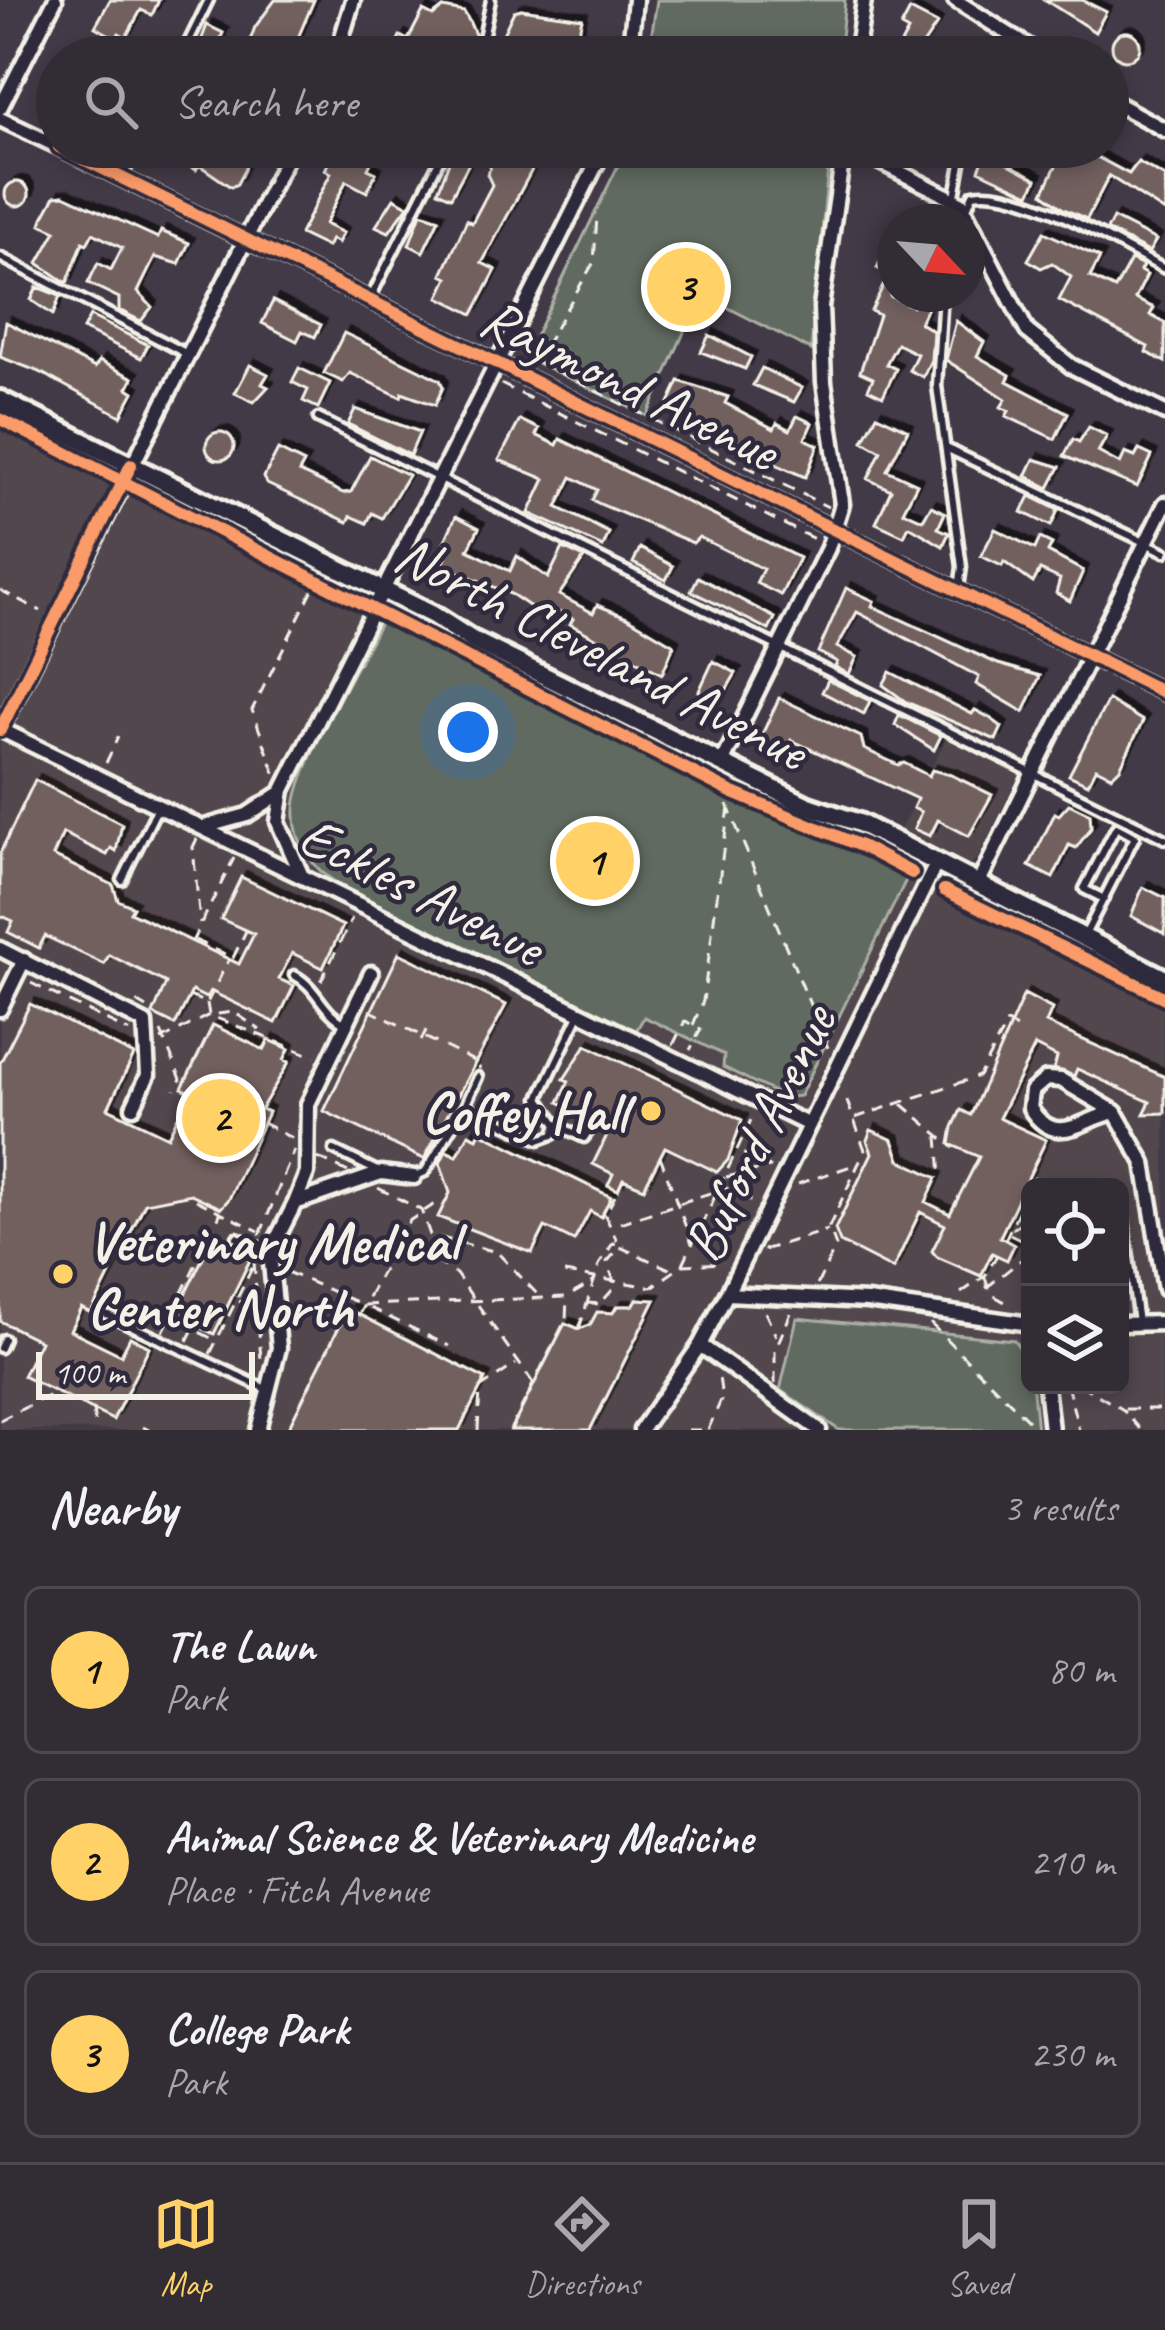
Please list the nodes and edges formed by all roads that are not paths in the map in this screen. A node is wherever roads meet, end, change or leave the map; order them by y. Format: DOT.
graph roads {
  1 [pos="209,0"];
  2 [pos="353,0"];
  3 [pos="491,0"];
  4 [pos="635,0"];
  5 [pos="864,0"];
  6 [pos="955,0"];
  7 [pos="52,1"];
  8 [pos="191,36"];
  9 [pos="343,36"];
  10 [pos="483,36"];
  11 [pos="631,36"];
  12 [pos="859,36"];
  13 [pos="1012,36"];
  14 [pos="0,109"];
  15 [pos="1129,110"];
  16 [pos="0,118"];
  17 [pos="1165,130"];
  18 [pos="36,136"];
  19 [pos="101,168"];
  20 [pos="127,168"];
  21 [pos="281,168"];
  22 [pos="436,168"];
  23 [pos="594,168"];
  24 [pos="844,168"];
  25 [pos="885,168"];
  26 [pos="963,168"];
  27 [pos="122,178"];
  28 [pos="949,204"];
  29 [pos="960,204"];
  30 [pos="965,204"];
  31 [pos="245,239"];
  32 [pos="985,255"];
  33 [pos="0,257"];
  34 [pos="1165,269"];
  35 [pos="369,302"];
  36 [pos="942,312"];
  37 [pos="188,354"];
  38 [pos="496,364"];
  39 [pos="0,400"];
  40 [pos="1165,413"];
  41 [pos="318,418"];
  42 [pos="945,448"];
  43 [pos="131,465"];
  44 [pos="442,475"];
  45 [pos="1165,505"];
  46 [pos="836,530"];
  47 [pos="1145,542"];
  48 [pos="1165,552"];
  49 [pos="385,591"];
  50 [pos="958,591"];
  51 [pos="779,644"];
  52 [pos="1090,655"];
  53 [pos="1165,693"];
  54 [pos="0,730"];
  55 [pos="722,763"];
  56 [pos="1034,770"];
  57 [pos="281,785"];
  58 [pos="158,807"];
  59 [pos="1121,817"];
  60 [pos="1116,827"];
  61 [pos="200,832"];
  62 [pos="1165,839"];
  63 [pos="936,864"];
  64 [pos="122,880"];
  65 [pos="305,880"];
  66 [pos="978,884"];
  67 [pos="1103,899"];
  68 [pos="1084,938"];
  69 [pos="0,949"];
  70 [pos="23,960"];
  71 [pos="371,973"];
  72 [pos="294,975"];
  73 [pos="1165,980"];
  74 [pos="0,1009"];
  75 [pos="579,1015"];
  76 [pos="346,1024"];
  77 [pos="478,1077"];
  78 [pos="464,1106"];
  79 [pos="133,1107"];
  80 [pos="1115,1112"];
  81 [pos="597,1120"];
  82 [pos="807,1124"];
  83 [pos="557,1125"];
  84 [pos="334,1150"];
  85 [pos="381,1173"];
  86 [pos="414,1177"];
  87 [pos="295,1203"];
  88 [pos="237,1237"];
  89 [pos="260,1257"];
  90 [pos="1129,1258"];
  91 [pos="1165,1289"];
  92 [pos="727,1294"];
  93 [pos="101,1312"];
  94 [pos="1165,1323"];
  95 [pos="1129,1324"];
  96 [pos="1138,1324"];
  97 [pos="1021,1334"];
  98 [pos="700,1345"];
  99 [pos="271,1392"];
  100 [pos="1047,1394"];
  101 [pos="258,1430"];
  102 [pos="641,1430"];
  103 [pos="819,1430"];
  104 [pos="1051,1430"];
  1 -- 8 [label="lane"];
  2 -- 9 [label="street"];
  3 -- 10 [label="lane"];
  4 -- 11 [label="street"];
  5 -- 12 [label="street"];
  6 -- 13 [label="street"];
  7 -- 14 [label="street"];
  15 -- 17 [label="street"];
  16 -- 18 [label="street, Raymond Avenue"];
  19 -- 27 [label="street, Raymond Avenue"];
  20 -- 27 [label="lane"];
  21 -- 31 [label="street"];
  22 -- 35 [label="lane"];
  23 -- 38 [label="street"];
  24 -- 46 [label="street"];
  25 -- 28 [label="street"];
  26 -- 29 [label="lane"];
  27 -- 31 [label="street, Raymond Avenue"];
  30 -- 34 [label="lane"];
  31 -- 35 [label="street, Raymond Avenue"];
  31 -- 37 [label="street"];
  32 -- 40 [label="street"];
  33 -- 37 [label="lane"];
  35 -- 38 [label="street, Raymond Avenue"];
  36 -- 42 [label="lane"];
  37 -- 43 [label="street"];
  38 -- 44 [label="street"];
  38 -- 46 [label="street, Raymond Avenue"];
  39 -- 43 [label="main road, North Cleveland Avenue"];
  41 -- 44 [label="lane"];
  42 -- 47 [label="lane"];
  42 -- 50 [label="lane"];
  43 -- 49 [label="main road, North Cleveland Avenue"];
  43 -- 54 [label="street"];
  44 -- 49 [label="street"];
  44 -- 51 [label="lane"];
  45 -- 47 [label="street"];
  46 -- 50 [label="street, Raymond Avenue"];
  46 -- 51 [label="street"];
  47 -- 48 [label="lane"];
  47 -- 52 [label="street"];
  49 -- 55 [label="main road, North Cleveland Avenue"];
  49 -- 57 [label="street"];
  50 -- 52 [label="street, Raymond Avenue"];
  51 -- 55 [label="street"];
  51 -- 56 [label="lane"];
  52 -- 53 [label="street, Raymond Avenue"];
  52 -- 56 [label="street"];
  54 -- 58 [label="street, Eckles Avenue"];
  55 -- 63 [label="main road, North Cleveland Avenue"];
  56 -- 59 [label="lane"];
  56 -- 66 [label="street"];
  57 -- 61 [label="street"];
  57 -- 65 [label="street"];
  58 -- 61 [label="street, Eckles Avenue"];
  58 -- 64 [label="lane"];
  59 -- 60 [label="lane"];
  59 -- 62 [label="lane"];
  60 -- 67 [label="lane"];
  60 -- 67 [label="lane"];
  61 -- 65 [label="street, Eckles Avenue"];
  63 -- 66 [label="main road, North Cleveland Avenue"];
  63 -- 82 [label="street, Buford Avenue"];
  65 -- 75 [label="street, Eckles Avenue"];
  66 -- 68 [label="main road, North Cleveland Avenue"];
  67 -- 68 [label="lane"];
  68 -- 73 [label="main road, North Cleveland Avenue"];
  69 -- 70 [label="street"];
  70 -- 74 [label="street"];
  70 -- 79 [label="street"];
  71 -- 76 [label="street"];
  72 -- 76 [label="lane"];
  75 -- 82 [label="street, Eckles Avenue"];
  75 -- 83 [label="lane"];
  76 -- 87 [label="street"];
  77 -- 78 [label="lane"];
  78 -- 83 [label="lane"];
  78 -- 86 [label="lane"];
  80 -- 80 [label="street"];
  80 -- 91 [label="street"];
  81 -- 83 [label="lane"];
  82 -- 92 [label="street, Buford Avenue"];
  84 -- 85 [label="lane"];
  85 -- 86 [label="street"];
  85 -- 87 [label="street"];
  87 -- 89 [label="street"];
  88 -- 89 [label="lane"];
  89 -- 99 [label="street"];
  90 -- 96 [label="lane"];
  92 -- 97 [label="street"];
  92 -- 98 [label="street, Buford Avenue"];
  93 -- 99 [label="lane"];
  94 -- 96 [label="street"];
  95 -- 96 [label="street"];
  98 -- 102 [label="street, Buford Avenue"];
  98 -- 103 [label="street"];
  99 -- 101 [label="street"];
  100 -- 104 [label="street"];
}
